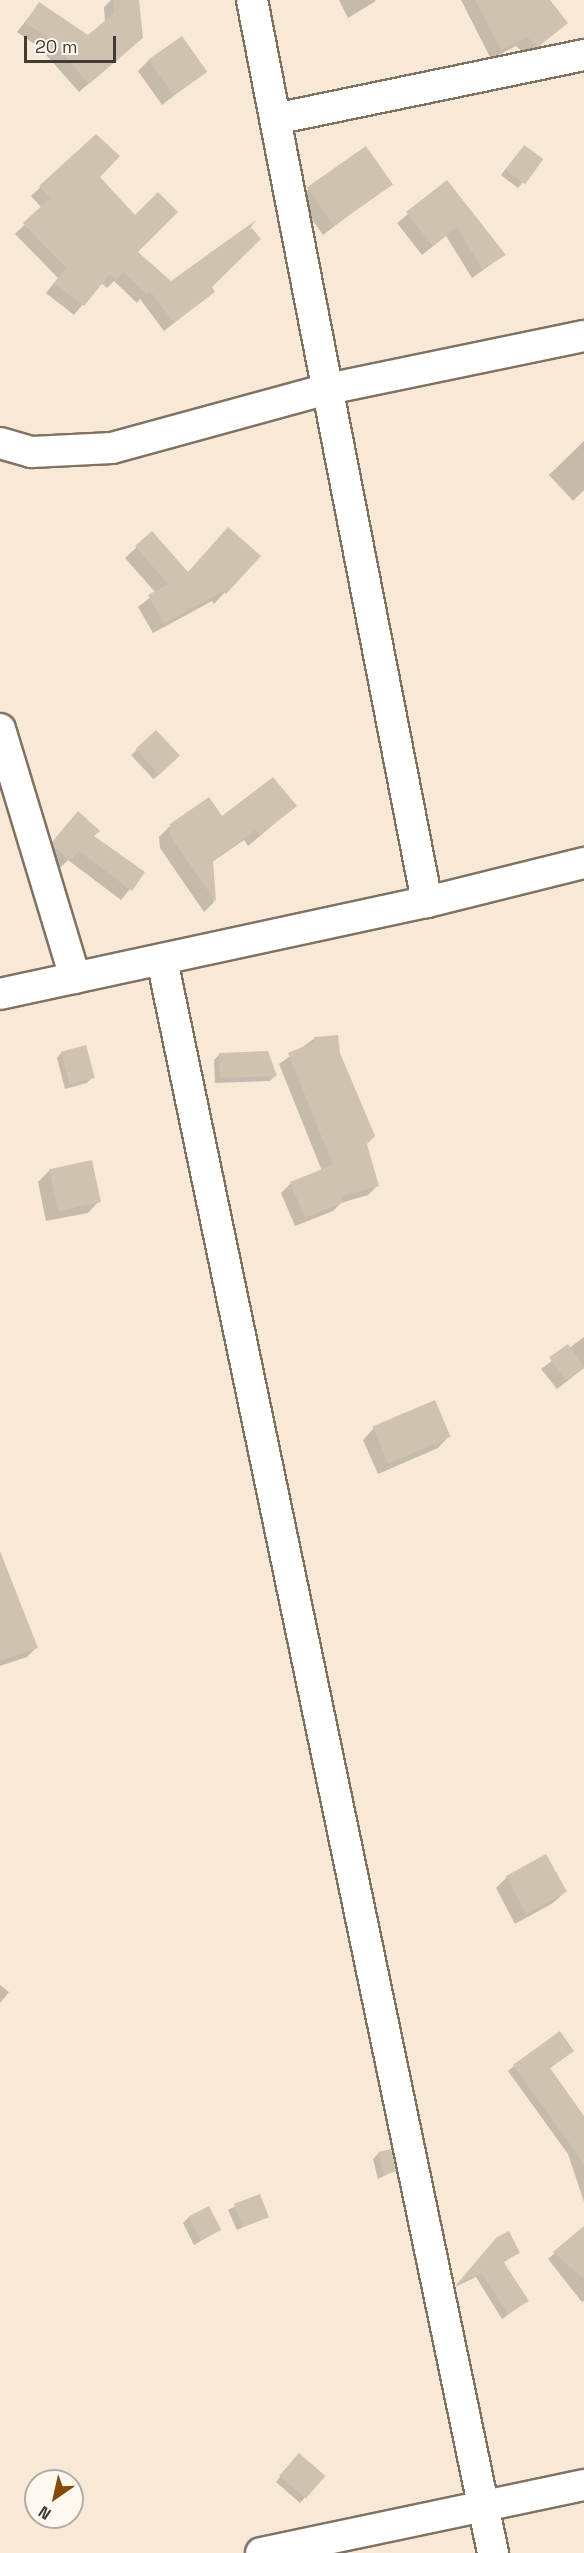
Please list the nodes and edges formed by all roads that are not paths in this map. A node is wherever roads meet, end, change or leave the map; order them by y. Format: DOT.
graph roads {
  1 [pos="252,0"];
  2 [pos="584,55"];
  3 [pos="275,119"];
  4 [pos="584,336"];
  5 [pos="328,389"];
  6 [pos="0,443"];
  7 [pos="0,729"];
  8 [pos="584,862"];
  9 [pos="427,902"];
  10 [pos="162,960"];
  11 [pos="75,978"];
  12 [pos="0,994"];
  13 [pos="584,2485"];
  14 [pos="484,2506"];
  15 [pos="261,2553"];
  16 [pos="493,2553"];
  1 -- 3 [label="street"];
  2 -- 3 [label="street"];
  3 -- 5 [label="street"];
  4 -- 5 [label="street"];
  5 -- 6 [label="street"];
  5 -- 9 [label="street"];
  7 -- 11 [label="street"];
  8 -- 9 [label="street"];
  9 -- 10 [label="street"];
  10 -- 11 [label="street"];
  10 -- 14 [label="street"];
  11 -- 12 [label="street"];
  13 -- 14 [label="street"];
  14 -- 15 [label="street"];
  14 -- 16 [label="street"];
}
